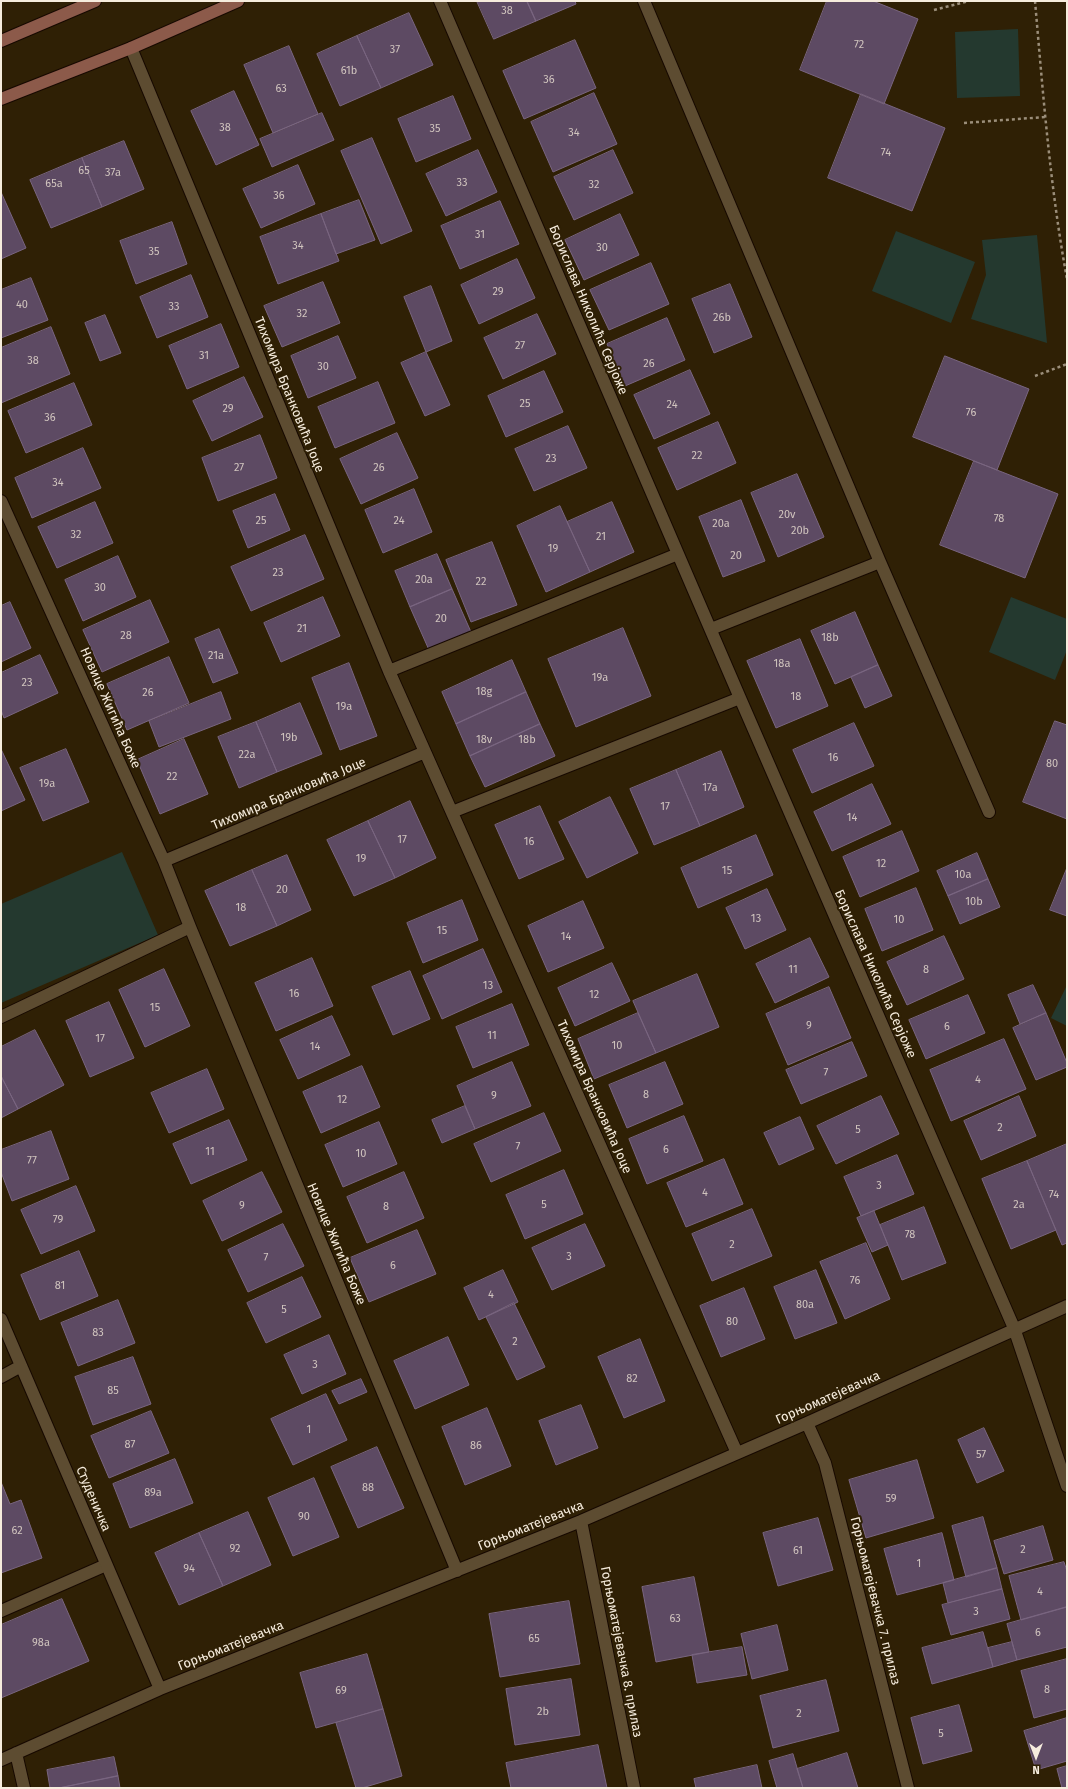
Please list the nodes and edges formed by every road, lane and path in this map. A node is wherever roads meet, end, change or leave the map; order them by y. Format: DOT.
graph roads {
  1 [pos="95,1"];
  2 [pos="238,1"];
  3 [pos="440,1"];
  4 [pos="644,1"];
  5 [pos="969,1"];
  6 [pos="1035,1"];
  7 [pos="934,10"];
  8 [pos="1,41"];
  9 [pos="131,48"];
  10 [pos="1,99"];
  11 [pos="1045,117"];
  12 [pos="964,123"];
  13 [pos="1067,278"];
  14 [pos="1067,364"];
  15 [pos="1035,376"];
  16 [pos="1,501"];
  17 [pos="678,554"];
  18 [pos="880,562"];
  19 [pos="711,629"];
  20 [pos="389,671"];
  21 [pos="740,698"];
  22 [pos="425,752"];
  23 [pos="452,812"];
  24 [pos="989,812"];
  25 [pos="164,861"];
  26 [pos="190,928"];
  27 [pos="1,1017"];
  28 [pos="1067,1306"];
  29 [pos="1,1319"];
  30 [pos="1014,1328"];
  31 [pos="21,1366"];
  32 [pos="1,1377"];
  33 [pos="808,1423"];
  34 [pos="737,1453"];
  35 [pos="1067,1486"];
  36 [pos="581,1521"];
  37 [pos="106,1564"];
  38 [pos="457,1571"];
  39 [pos="1,1611"];
  40 [pos="160,1690"];
  41 [pos="16,1753"];
  42 [pos="1,1760"];
  43 [pos="24,1788"];
  44 [pos="634,1788"];
  45 [pos="908,1788"];
  1 -- 8 [label="main road"];
  2 -- 9 [label="main road"];
  3 -- 17 [label="street, Борислава Николића Серјоже"];
  4 -- 18 [label="street"];
  5 -- 7 [label="path"];
  6 -- 11 [label="path"];
  9 -- 10 [label="main road"];
  9 -- 20 [label="street, Тихомира Бранковића Јоце"];
  11 -- 12 [label="path"];
  11 -- 13 [label="path"];
  14 -- 15 [label="path"];
  16 -- 25 [label="street, Новице Жигића Боже"];
  17 -- 19 [label="street, Борислава Николића Серјоже"];
  17 -- 20 [label="street"];
  18 -- 19 [label="street"];
  18 -- 24 [label="street"];
  19 -- 21 [label="street, Борислава Николића Серјоже"];
  20 -- 22 [label="street, Тихомира Бранковића Јоце"];
  21 -- 23 [label="street"];
  21 -- 30 [label="street, Борислава Николића Серјоже"];
  22 -- 23 [label="street, Тихомира Бранковића Јоце"];
  22 -- 25 [label="street, Тихомира Бранковића Јоце"];
  23 -- 34 [label="street, Тихомира Бранковића Јоце"];
  25 -- 26 [label="street, Новице Жигића Боже"];
  26 -- 27 [label="street"];
  26 -- 38 [label="street, Новице Жигића Боже"];
  28 -- 30 [label="street, Горњоматејевачка"];
  29 -- 31 [label="street, Студеничка"];
  30 -- 33 [label="street, Горњоматејевачка"];
  30 -- 35 [label="street, Борислава Николића Серјоже"];
  31 -- 32 [label="street"];
  31 -- 37 [label="street, Студеничка"];
  33 -- 34 [label="street, Горњоматејевачка"];
  33 -- 45 [label="street, Горњоматејевачка 7. прилаз"];
  34 -- 36 [label="street, Горњоматејевачка"];
  36 -- 38 [label="street, Горњоматејевачка"];
  36 -- 44 [label="street, Горњоматејевачка 8. прилаз"];
  37 -- 39 [label="street"];
  37 -- 40 [label="street, Студеничка"];
  38 -- 40 [label="street, Горњоматејевачка"];
  40 -- 41 [label="street, Горњоматејевачка"];
  41 -- 42 [label="street, Горњоматејевачка"];
  41 -- 43 [label="street"];
}
